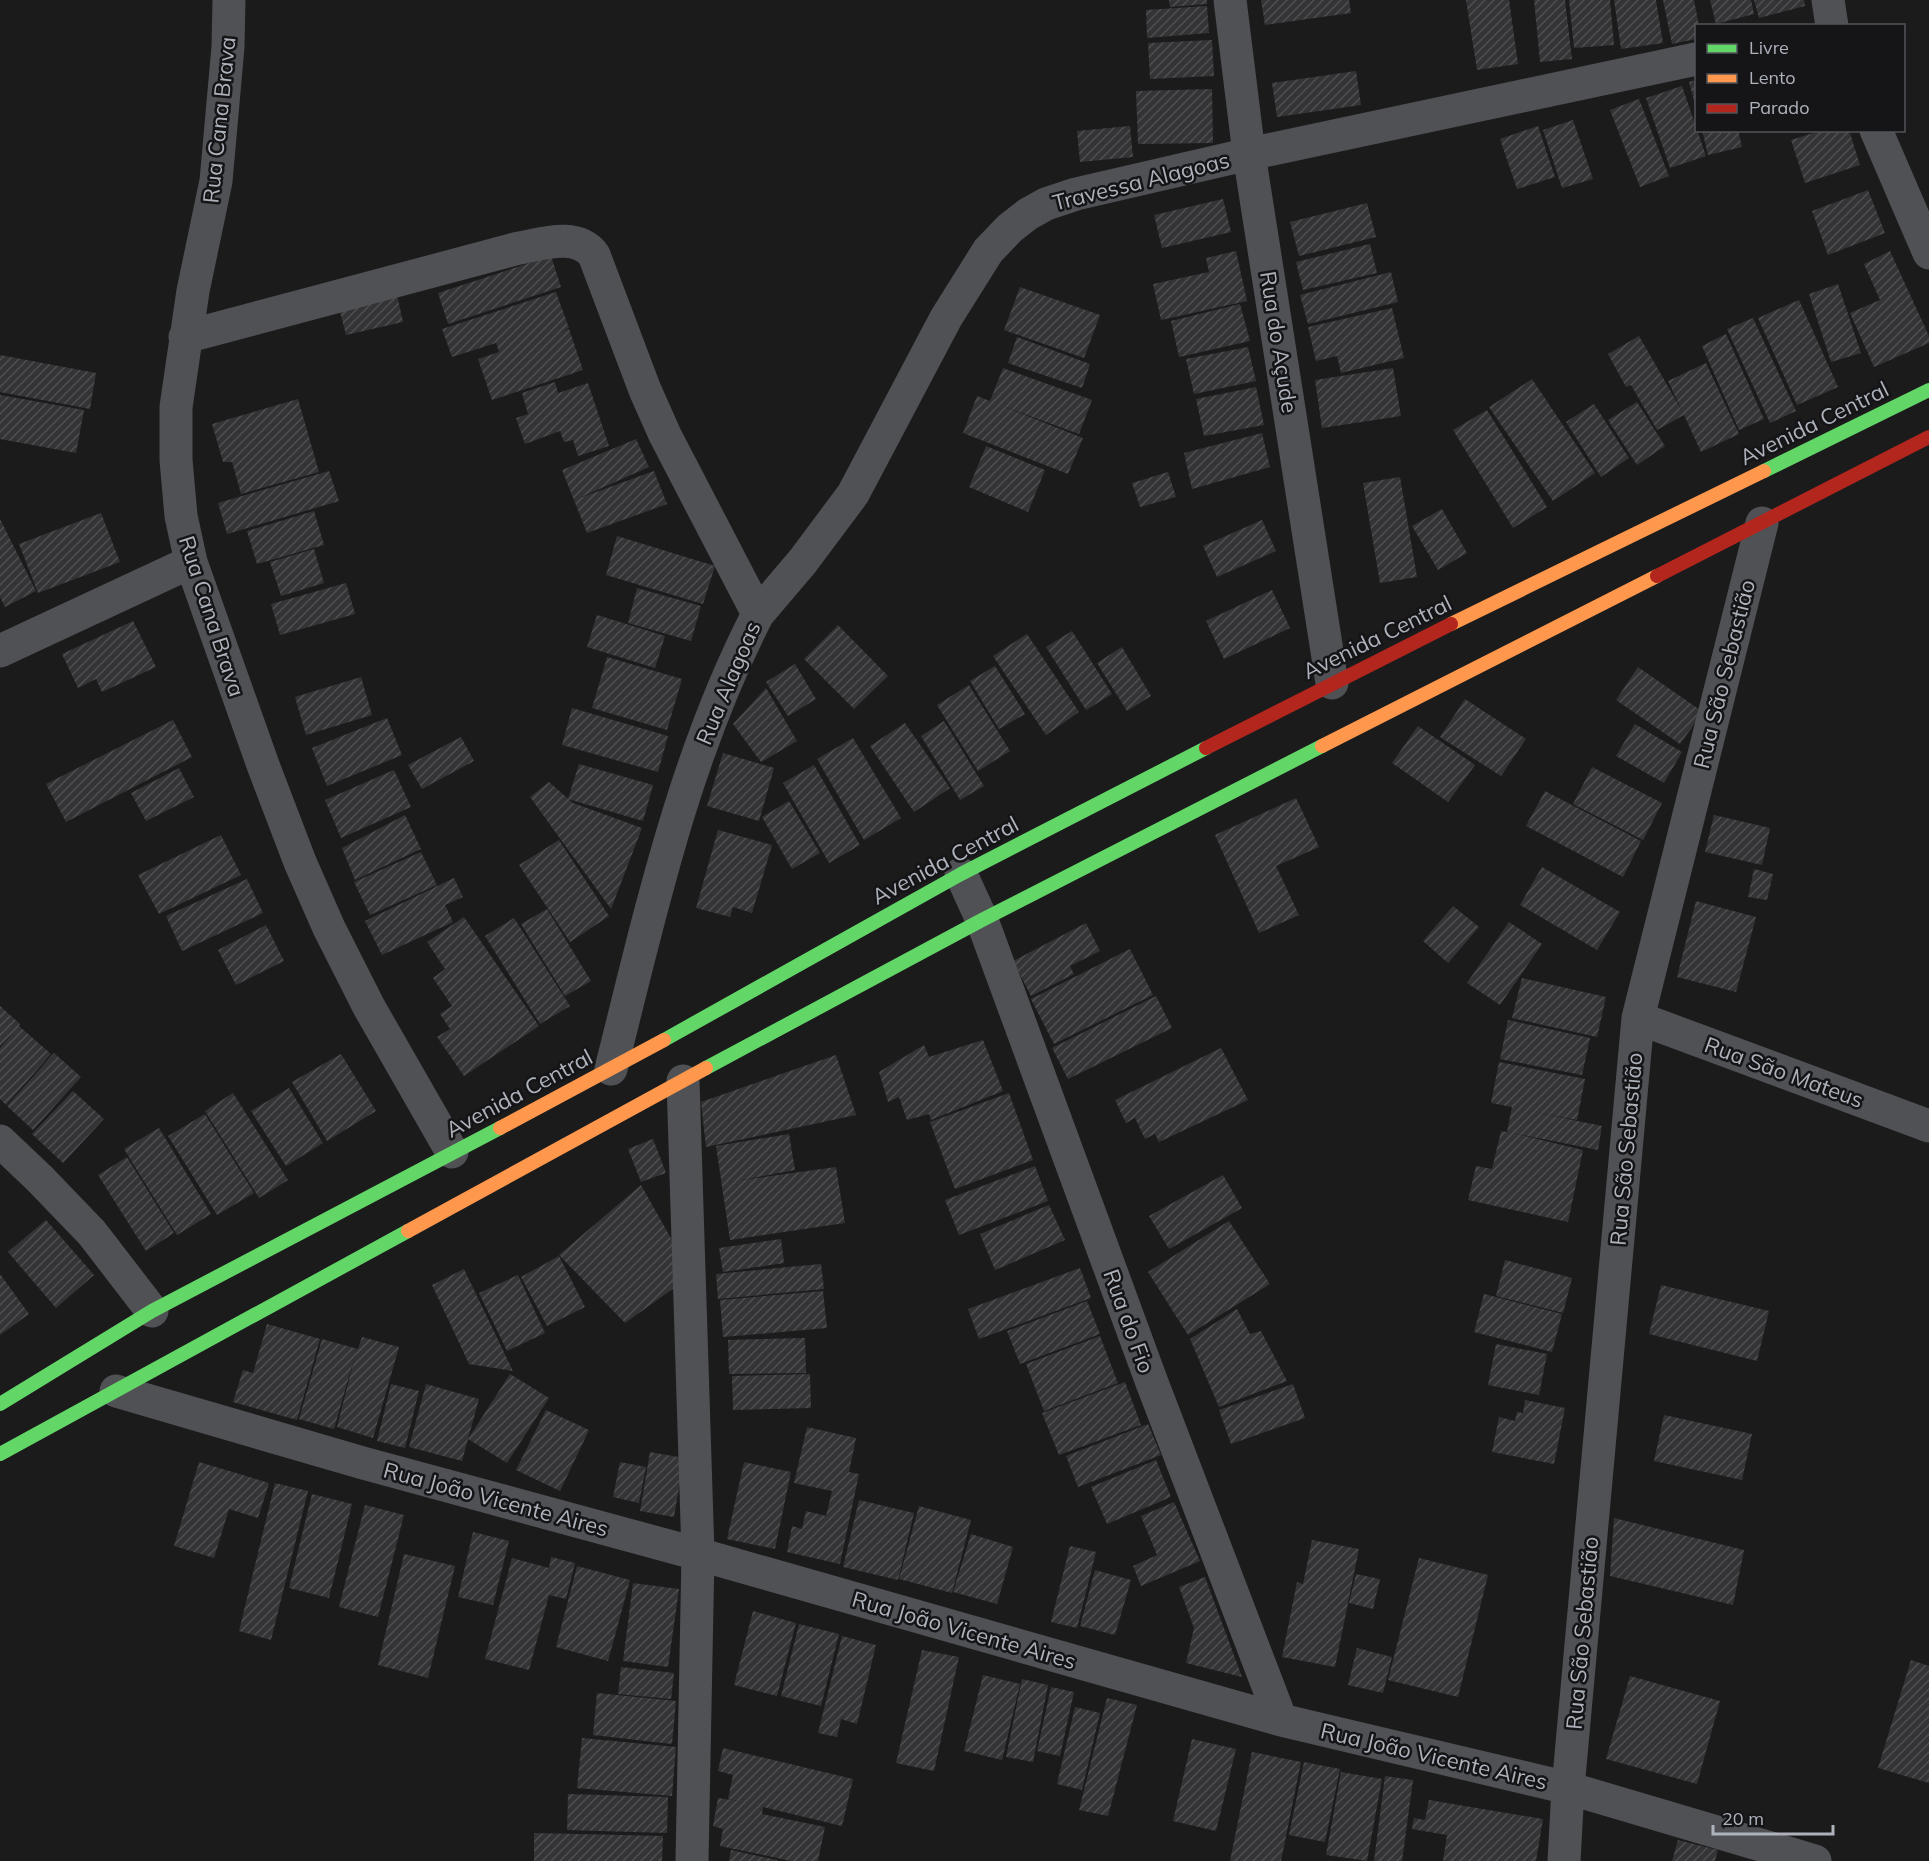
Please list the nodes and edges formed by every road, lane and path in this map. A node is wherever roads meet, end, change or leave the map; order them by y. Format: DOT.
graph roads {
  1 [pos="229,0"];
  2 [pos="1230,0"];
  3 [pos="1828,0"];
  4 [pos="1832,24"];
  5 [pos="1695,59"];
  6 [pos="1877,132"];
  7 [pos="1249,154"];
  8 [pos="1929,253"];
  9 [pos="185,337"];
  10 [pos="1929,390"];
  11 [pos="1929,437"];
  12 [pos="1762,523"];
  13 [pos="191,562"];
  14 [pos="758,614"];
  15 [pos="0,651"];
  16 [pos="1332,683"];
  17 [pos="961,874"];
  18 [pos="982,920"];
  19 [pos="1638,1018"];
  20 [pos="611,1069"];
  21 [pos="683,1081"];
  22 [pos="1929,1126"];
  23 [pos="0,1141"];
  24 [pos="452,1152"];
  25 [pos="152,1311"];
  26 [pos="116,1391"];
  27 [pos="0,1404"];
  28 [pos="0,1454"];
  29 [pos="698,1554"];
  30 [pos="1281,1720"];
  31 [pos="1568,1788"];
  32 [pos="692,1861"];
  33 [pos="1564,1861"];
  34 [pos="1815,1861"];
  1 -- 9 [label="street, Rua Cana Brava"];
  2 -- 7 [label="street, Rua do Açude"];
  3 -- 4 [label="street"];
  5 -- 7 [label="street, Travessa Alagoas"];
  6 -- 8 [label="street"];
  7 -- 14 [label="street, Travessa Alagoas"];
  7 -- 16 [label="street, Rua do Açude"];
  9 -- 13 [label="street, Rua Cana Brava"];
  9 -- 14 [label="street, Rua Alagoas"];
  10 -- 16 [label="main road, Avenida Central"];
  11 -- 12 [label="main road"];
  12 -- 18 [label="main road"];
  12 -- 19 [label="street, Rua São Sebastião"];
  13 -- 15 [label="street"];
  13 -- 24 [label="street, Rua Cana Brava"];
  14 -- 20 [label="street, Rua Alagoas"];
  16 -- 17 [label="main road, Avenida Central"];
  17 -- 18 [label="street, Rua do Fio"];
  17 -- 20 [label="main road, Avenida Central"];
  18 -- 21 [label="main road"];
  18 -- 30 [label="street, Rua do Fio"];
  19 -- 22 [label="street, Rua São Mateus"];
  19 -- 31 [label="street, Rua São Sebastião"];
  20 -- 24 [label="main road, Avenida Central"];
  21 -- 26 [label="main road"];
  21 -- 29 [label="street"];
  23 -- 25 [label="street"];
  24 -- 25 [label="main road, Avenida Central"];
  25 -- 27 [label="main road, Avenida Central"];
  26 -- 28 [label="main road"];
  26 -- 29 [label="street, Rua João Vicente Aires"];
  29 -- 30 [label="street, Rua João Vicente Aires"];
  29 -- 32 [label="street"];
  30 -- 31 [label="street, Rua João Vicente Aires"];
  31 -- 33 [label="street, Rua São Sebastião"];
  31 -- 34 [label="street, Rua João Vicente Aires"];
}
